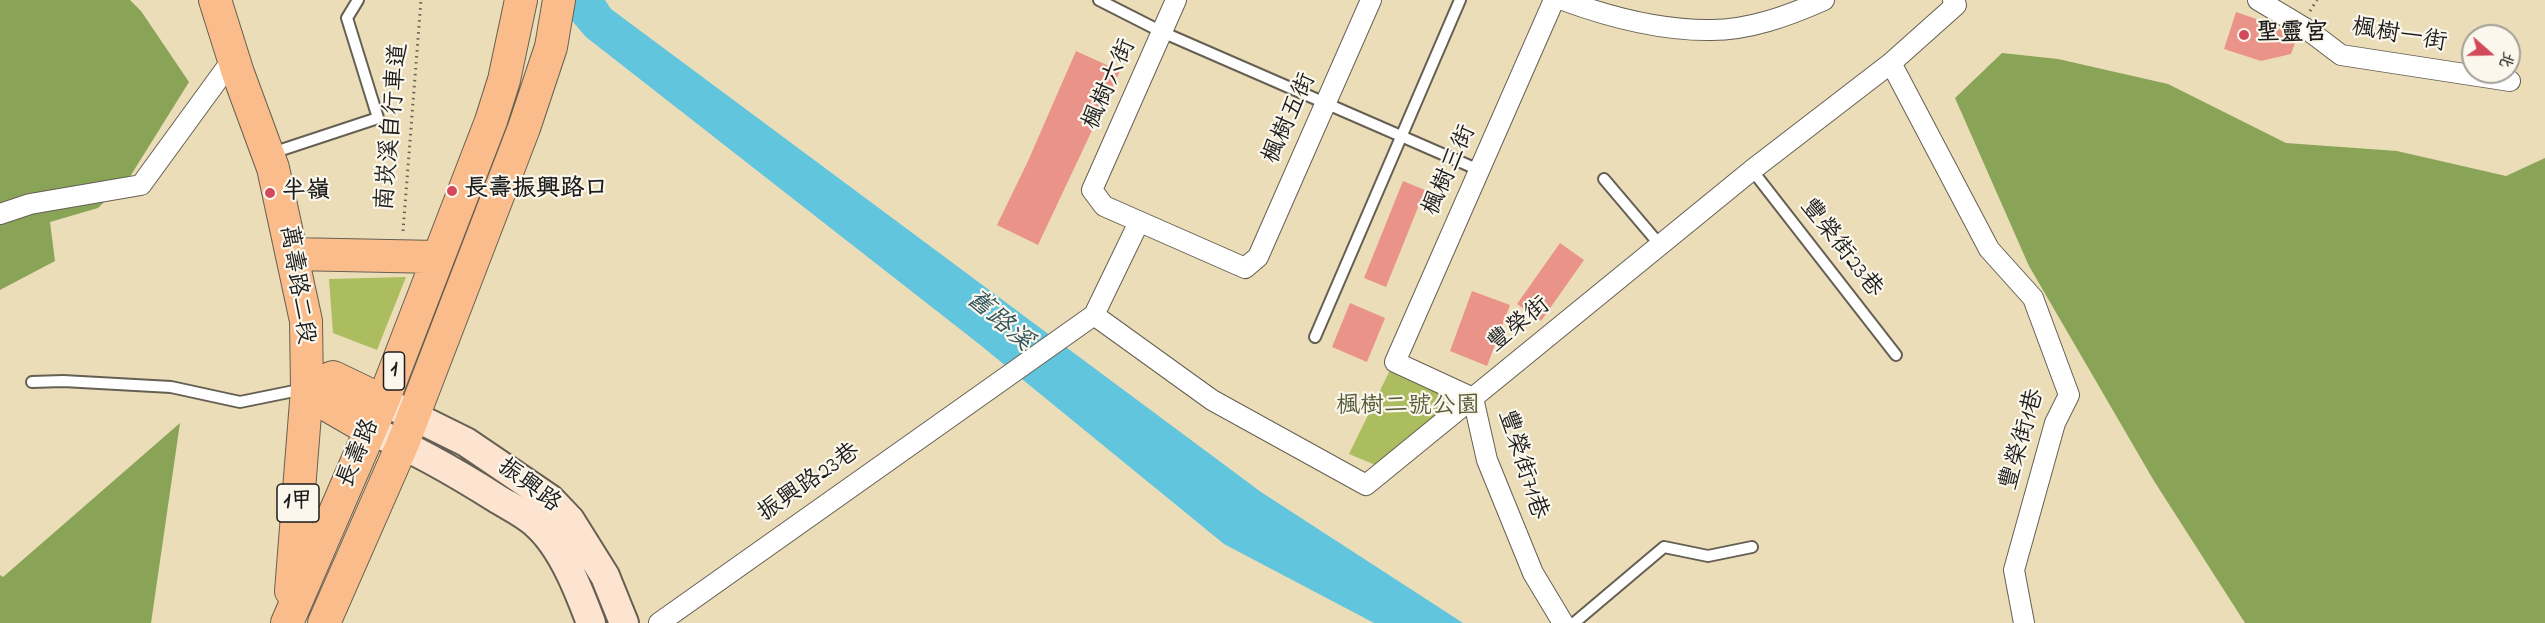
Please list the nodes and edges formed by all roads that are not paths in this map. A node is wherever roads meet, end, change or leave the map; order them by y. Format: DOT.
graph roads {
  1 [pos="215,0"];
  2 [pos="358,0"];
  3 [pos="521,0"];
  4 [pos="559,0"];
  5 [pos="1099,0"];
  6 [pos="1176,0"];
  7 [pos="1371,0"];
  8 [pos="1460,0"];
  9 [pos="1554,0"];
  10 [pos="1563,0"];
  11 [pos="1824,0"];
  12 [pos="2258,0"];
  13 [pos="1956,2"];
  14 [pos="1162,32"];
  15 [pos="234,56"];
  16 [pos="1891,63"];
  17 [pos="2461,74"];
  18 [pos="1326,102"];
  19 [pos="1401,136"];
  20 [pos="269,154"];
  21 [pos="1479,170"];
  22 [pos="1752,170"];
  23 [pos="1604,178"];
  24 [pos="0,214"];
  25 [pos="1139,222"];
  26 [pos="1660,245"];
  27 [pos="292,254"];
  28 [pos="438,257"];
  29 [pos="1094,315"];
  30 [pos="1315,337"];
  31 [pos="1896,355"];
  32 [pos="1395,362"];
  33 [pos="32,382"];
  34 [pos="307,389"];
  35 [pos="1473,398"];
  36 [pos="383,401"];
  37 [pos="413,414"];
  38 [pos="370,430"];
  39 [pos="403,443"];
  40 [pos="1752,547"];
  41 [pos="289,621"];
  42 [pos="324,623"];
  43 [pos="591,623"];
  44 [pos="624,623"];
  45 [pos="658,623"];
  46 [pos="1563,623"];
  47 [pos="1574,623"];
  48 [pos="2024,623"];
  1 -- 15 [label="main road, 萬壽路二段 / 1甲"];
  2 -- 20 [label="lane"];
  3 -- 28 [label="main road, 長壽路 / 1"];
  4 -- 37 [label="main road, 長壽路 / 1"];
  5 -- 14 [label="lane"];
  6 -- 14 [label="street, 楓樹六街"];
  7 -- 18 [label="street, 楓樹五街"];
  8 -- 19 [label="lane"];
  9 -- 21 [label="street, 楓樹三街"];
  10 -- 11 [label="street"];
  12 -- 17 [label="street, 楓樹一街"];
  13 -- 16 [label="street, 豐榮街"];
  14 -- 18 [label="lane"];
  14 -- 25 [label="street, 楓樹六街"];
  15 -- 20 [label="main road, 萬壽路二段 / 1甲"];
  15 -- 24 [label="street"];
  16 -- 22 [label="street, 豐榮街"];
  16 -- 48 [label="street, 豐榮街1巷"];
  18 -- 19 [label="lane"];
  18 -- 25 [label="street, 楓樹五街"];
  19 -- 21 [label="lane"];
  19 -- 30 [label="lane"];
  20 -- 27 [label="main road, 萬壽路二段 / 1甲"];
  21 -- 32 [label="street, 楓樹三街"];
  22 -- 26 [label="street, 豐榮街"];
  22 -- 31 [label="lane, 豐榮街23巷"];
  23 -- 26 [label="lane"];
  25 -- 29 [label="street"];
  26 -- 35 [label="street, 豐榮街"];
  27 -- 28 [label="main road"];
  27 -- 34 [label="main road, 萬壽路二段 / 1甲"];
  28 -- 36 [label="main road, 長壽路 / 1"];
  29 -- 35 [label="street, 豐榮街"];
  29 -- 45 [label="street, 振興路23巷"];
  32 -- 35 [label="street, 豐榮街71巷"];
  33 -- 34 [label="lane"];
  34 -- 36 [label="main road"];
  34 -- 38 [label="main road"];
  34 -- 41 [label="main road, 萬壽路二段 / 1甲"];
  35 -- 46 [label="street, 豐榮街71巷"];
  36 -- 37 [label="street, 振興路"];
  36 -- 38 [label="main road, 長壽路 / 1"];
  37 -- 39 [label="main road, 長壽路 / 1"];
  37 -- 44 [label="street, 振興路"];
  38 -- 39 [label="street, 振興路"];
  38 -- 41 [label="main road, 長壽路 / 1"];
  39 -- 42 [label="main road, 長壽路 / 1"];
  39 -- 43 [label="street, 振興路"];
  40 -- 47 [label="lane"];
}
